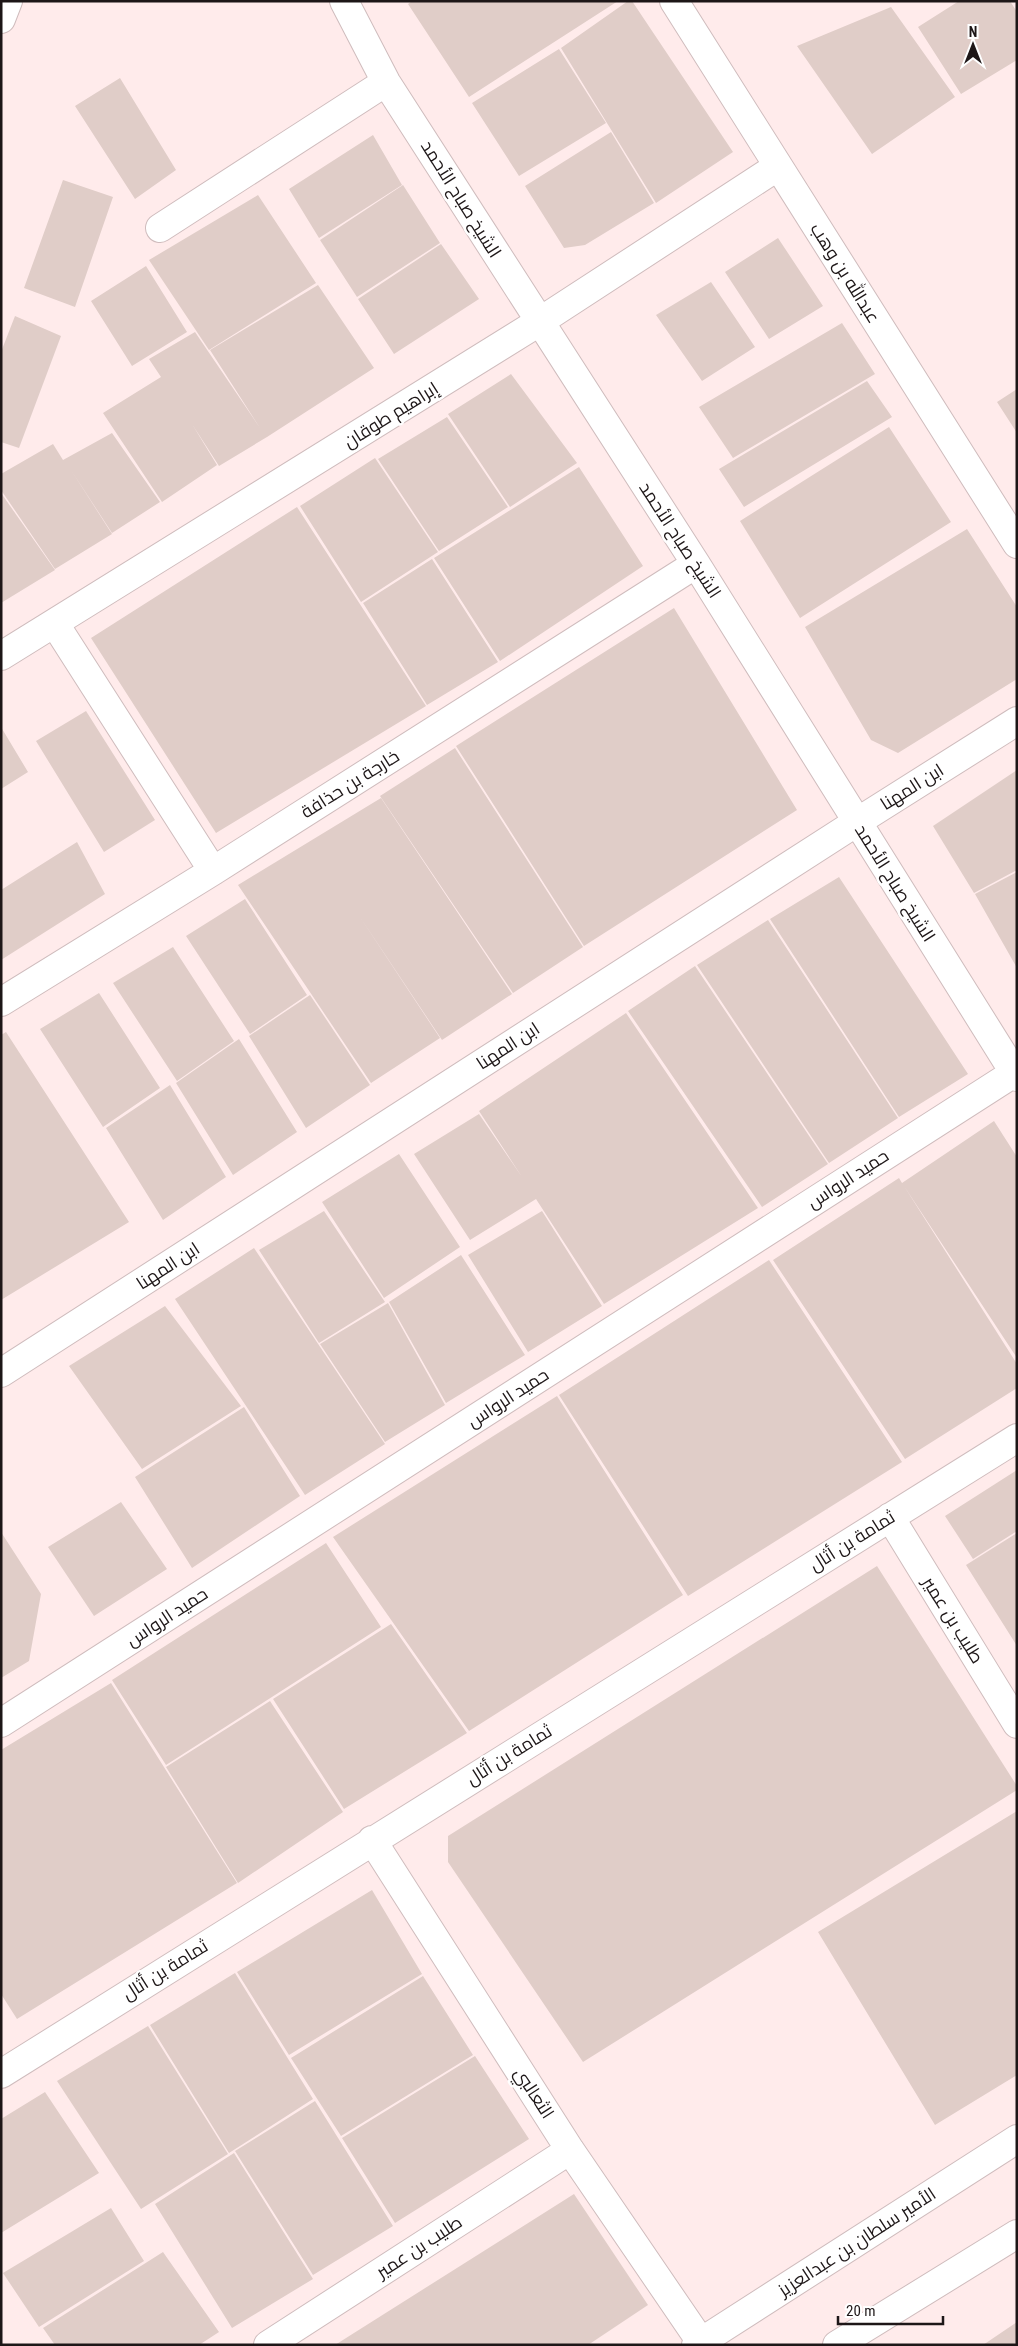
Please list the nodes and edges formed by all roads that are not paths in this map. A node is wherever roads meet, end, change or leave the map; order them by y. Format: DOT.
graph roads {
  1 [pos="8,1"];
  2 [pos="344,1"];
  3 [pos="674,1"];
  4 [pos="1,19"];
  5 [pos="386,82"];
  6 [pos="777,167"];
  7 [pos="160,228"];
  8 [pos="539,322"];
  9 [pos="1017,544"];
  10 [pos="696,564"];
  11 [pos="55,624"];
  12 [pos="1,656"];
  13 [pos="1017,721"];
  14 [pos="856,822"];
  15 [pos="213,871"];
  16 [pos="1,1002"];
  17 [pos="1015,1075"];
  18 [pos="1,1373"];
  19 [pos="1017,1438"];
  20 [pos="890,1517"];
  21 [pos="1,1723"];
  22 [pos="1017,1724"];
  23 [pos="372,1840"];
  24 [pos="1,2074"];
  25 [pos="1017,2139"];
  26 [pos="570,2150"];
  27 [pos="1017,2234"];
  28 [pos="699,2343"];
  29 [pos="268,2345"];
  30 [pos="837,2345"];
  1 -- 4 [label="street"];
  2 -- 5 [label="street, الشيخ صباح الأحمد"];
  3 -- 6 [label="street, عبدالله بن وهب"];
  5 -- 7 [label="street"];
  5 -- 8 [label="street, الشيخ صباح الأحمد"];
  6 -- 8 [label="street, إبراهيم طوقان"];
  6 -- 9 [label="street, عبدالله بن وهب"];
  8 -- 10 [label="street, الشيخ صباح الأحمد"];
  8 -- 11 [label="street, إبراهيم طوقان"];
  10 -- 14 [label="street, الشيخ صباح الأحمد"];
  10 -- 15 [label="street, خارجة بن حذافة"];
  11 -- 12 [label="street, إبراهيم طوقان"];
  11 -- 15 [label="street"];
  13 -- 14 [label="street, ابن المهنا"];
  14 -- 17 [label="street, الشيخ صباح الأحمد"];
  14 -- 18 [label="street, ابن المهنا"];
  15 -- 16 [label="street, خارجة بن حذافة"];
  17 -- 21 [label="street, حميد الرواس"];
  19 -- 20 [label="street, ثمامة بن أثال"];
  20 -- 22 [label="street, طليب بن عمير"];
  20 -- 23 [label="street, ثمامة بن أثال"];
  23 -- 24 [label="street, ثمامة بن أثال"];
  23 -- 26 [label="street, الثعالبي"];
  25 -- 28 [label="street, الأمير سلطان بن عبدالعزيز"];
  26 -- 28 [label="street, الثعالبي"];
  26 -- 29 [label="street, طليب بن عمير"];
  27 -- 30 [label="street"];
}
